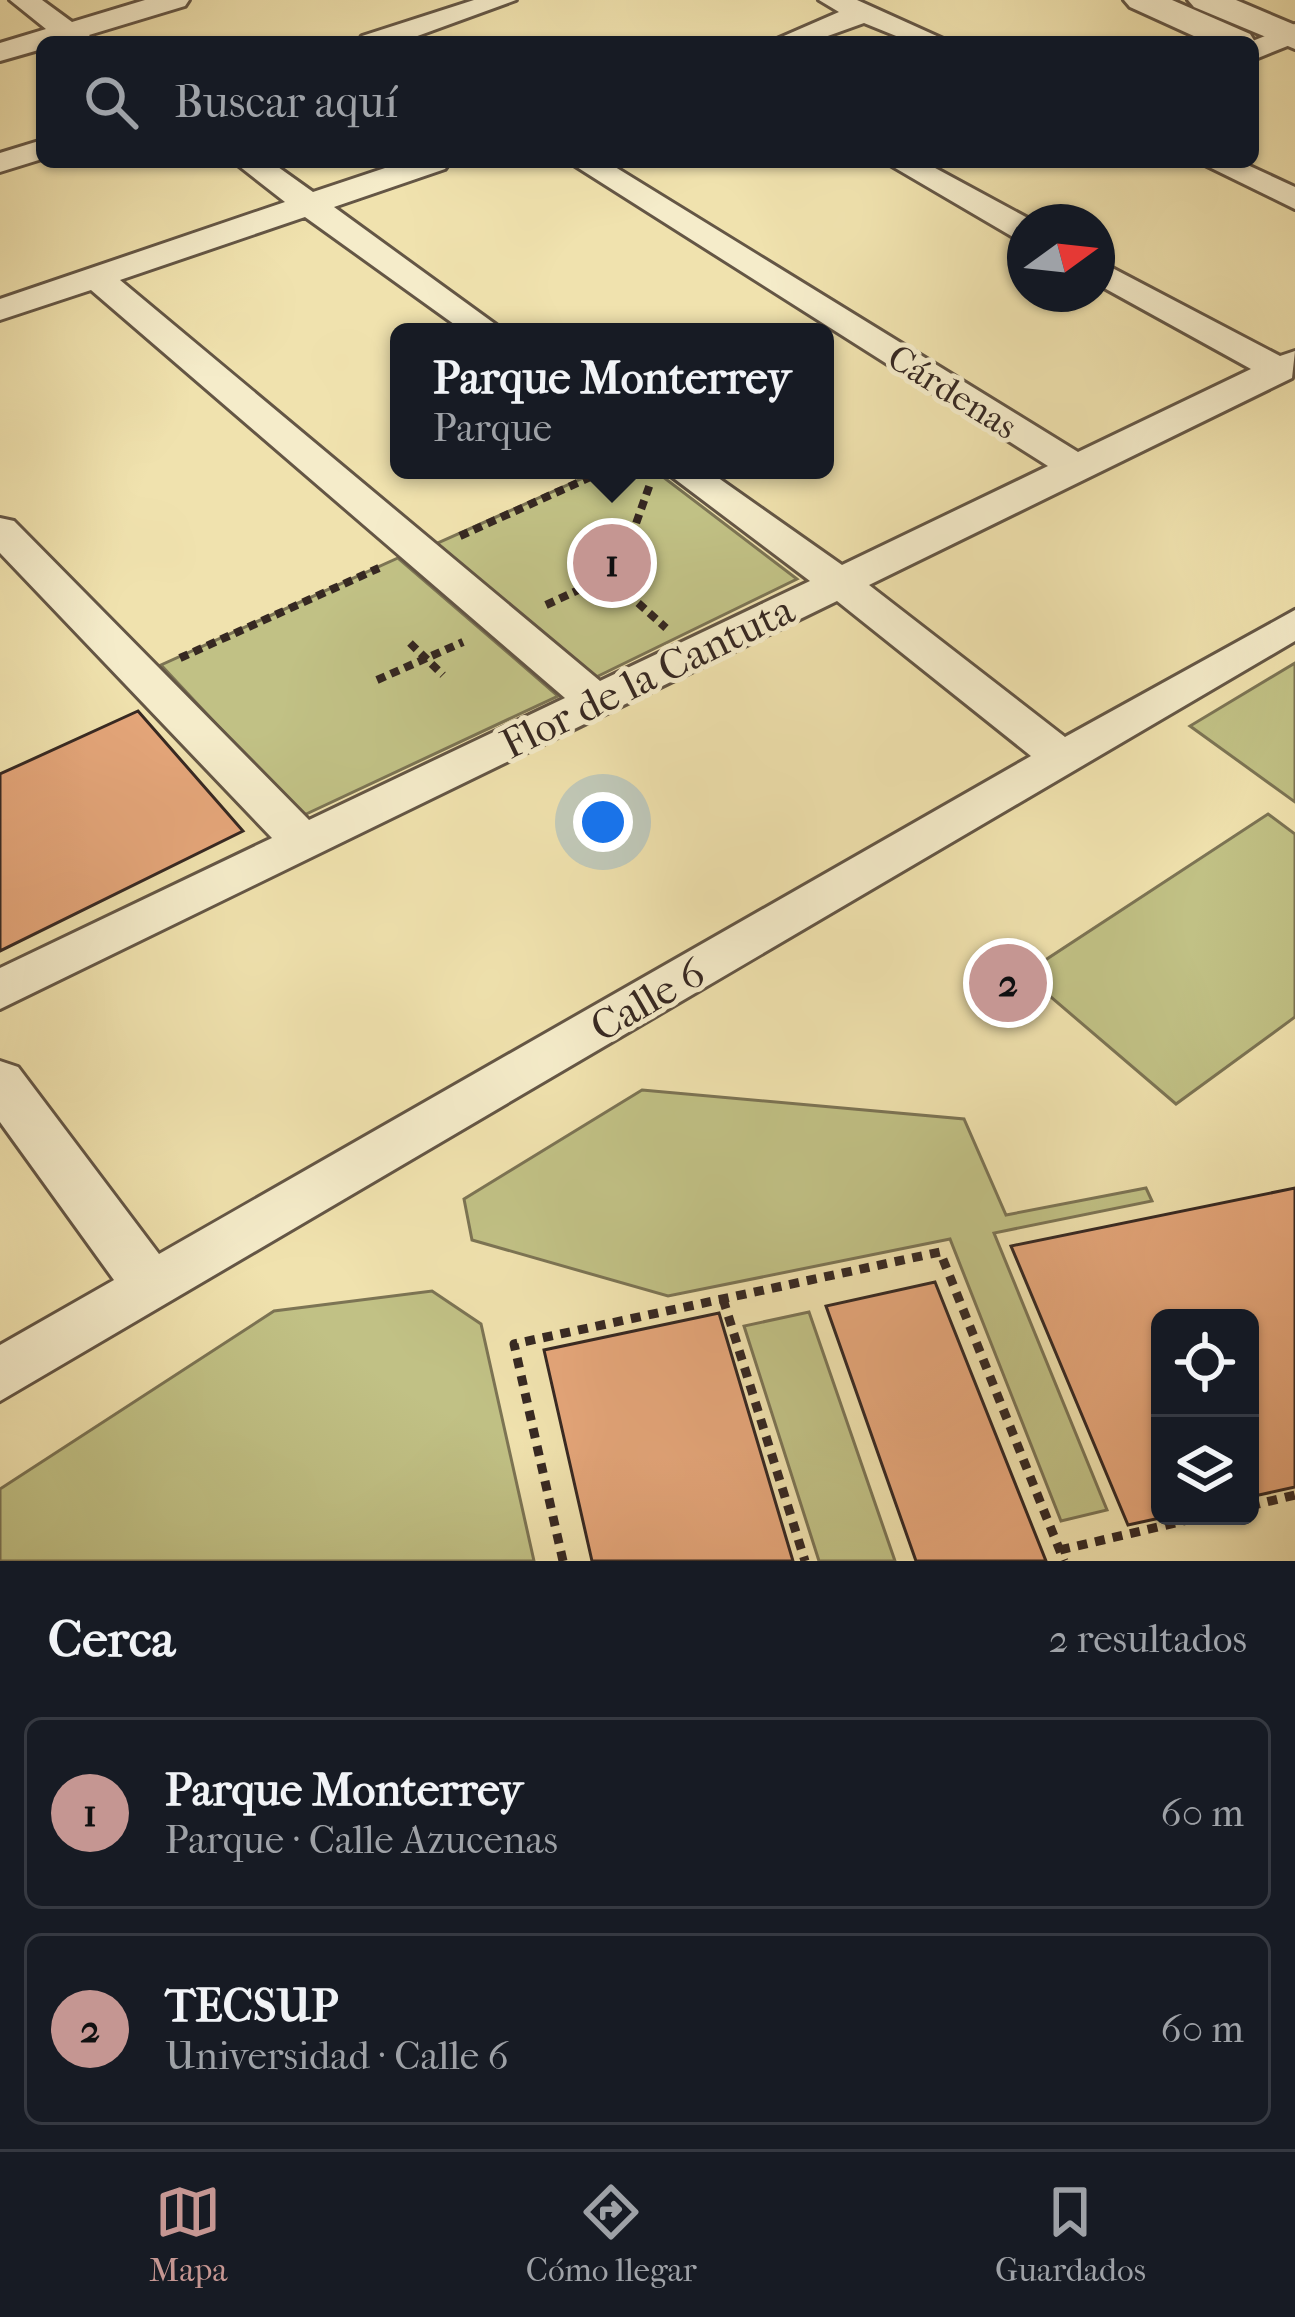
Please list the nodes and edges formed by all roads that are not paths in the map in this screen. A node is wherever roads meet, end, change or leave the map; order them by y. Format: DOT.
graph roads {
  1 [pos="24,0"];
  2 [pos="175,0"];
  3 [pos="502,0"];
  4 [pos="833,0"];
  5 [pos="1142,0"];
  6 [pos="1206,0"];
  7 [pos="864,13"];
  8 [pos="73,36"];
  9 [pos="77,36"];
  10 [pos="391,36"];
  11 [pos="801,36"];
  12 [pos="921,36"];
  13 [pos="1244,36"];
  14 [pos="1258,36"];
  15 [pos="36,45"];
  16 [pos="0,52"];
  17 [pos="36,151"];
  18 [pos="0,163"];
  19 [pos="258,168"];
  20 [pos="416,168"];
  21 [pos="595,168"];
  22 [pos="913,168"];
  23 [pos="1228,168"];
  24 [pos="1295,200"];
  25 [pos="309,204"];
  26 [pos="1007,220"];
  27 [pos="96,277"];
  28 [pos="1115,279"];
  29 [pos="0,310"];
  30 [pos="475,323"];
  31 [pos="1287,366"];
  32 [pos="1077,468"];
  33 [pos="680,479"];
  34 [pos="0,530"];
  35 [pos="839,583"];
  36 [pos="1295,623"];
  37 [pos="596,701"];
  38 [pos="1063,758"];
  39 [pos="304,843"];
  40 [pos="0,990"];
  41 [pos="0,1082"];
  42 [pos="151,1287"];
  43 [pos="0,1375"];
  1 -- 8 [label="street"];
  2 -- 9 [label="street"];
  3 -- 10 [label="street"];
  4 -- 7 [label="street"];
  5 -- 13 [label="street"];
  6 -- 14 [label="street"];
  7 -- 11 [label="street"];
  7 -- 12 [label="street"];
  15 -- 16 [label="street"];
  17 -- 18 [label="street"];
  19 -- 25 [label="street"];
  20 -- 25 [label="street"];
  21 -- 32 [label="street, Cárdenas"];
  22 -- 26 [label="street"];
  23 -- 24 [label="street"];
  25 -- 27 [label="street"];
  25 -- 30 [label="street"];
  27 -- 29 [label="street"];
  27 -- 37 [label="street"];
  28 -- 31 [label="street"];
  31 -- 32 [label="street, Flor de la Cantuta"];
  32 -- 35 [label="street, Flor de la Cantuta"];
  33 -- 35 [label="street"];
  34 -- 39 [label="street"];
  35 -- 37 [label="street, Flor de la Cantuta"];
  35 -- 38 [label="street"];
  36 -- 38 [label="street, Calle 6"];
  37 -- 39 [label="street, Flor de la Cantuta"];
  38 -- 42 [label="street, Calle 6"];
  39 -- 40 [label="street, Flor de la Cantuta"];
  41 -- 42 [label="street"];
  42 -- 43 [label="street, Calle 6"];
}
